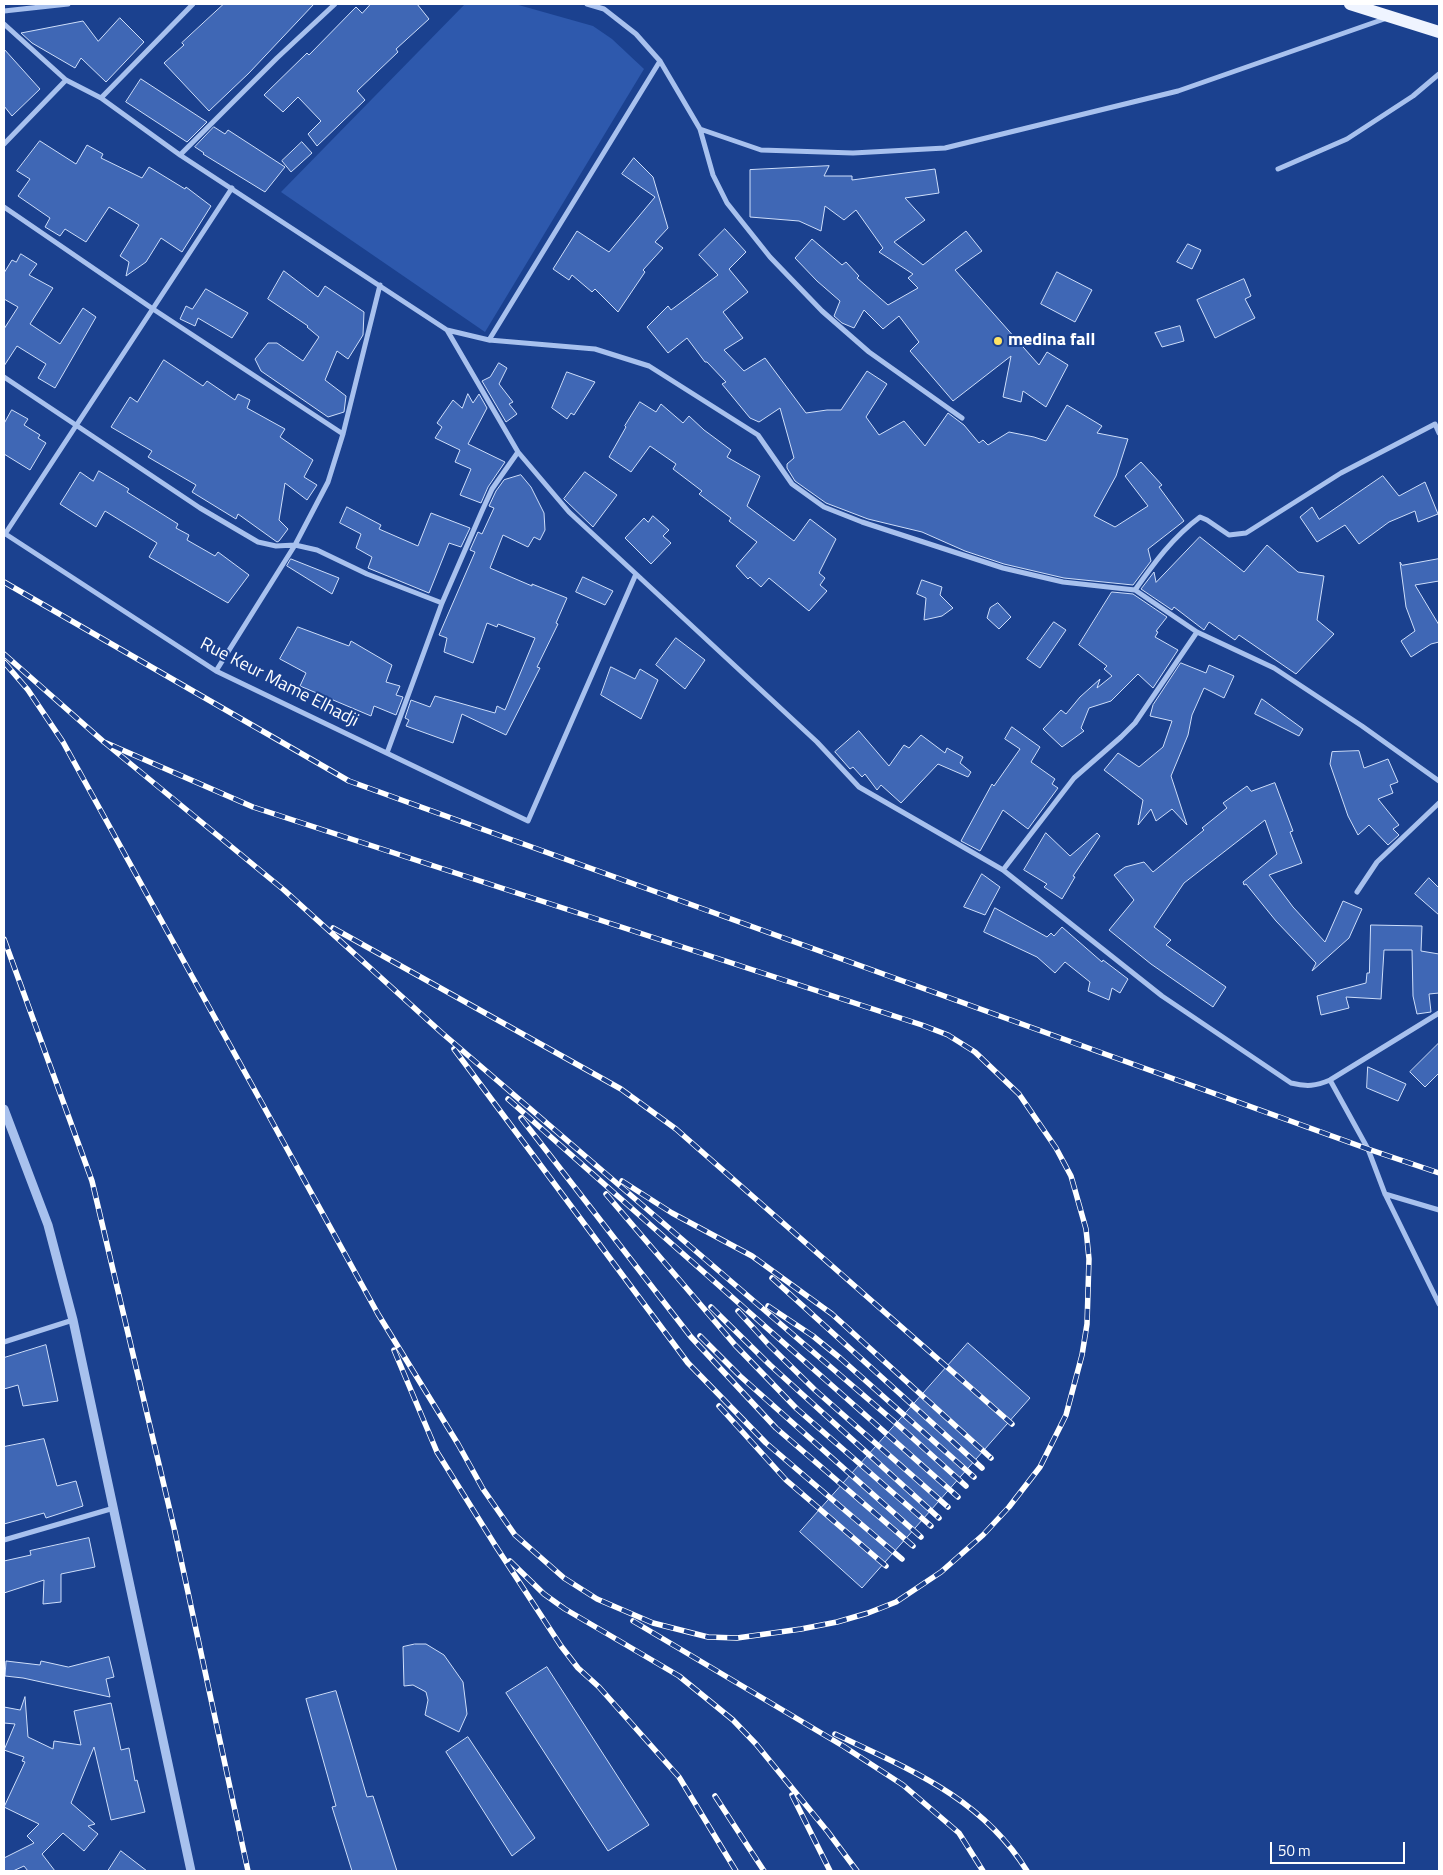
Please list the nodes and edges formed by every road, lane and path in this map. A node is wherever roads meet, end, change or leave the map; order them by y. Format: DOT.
graph roads {
  1 [pos="68,4"];
  2 [pos="193,4"];
  3 [pos="335,4"];
  4 [pos="587,4"];
  5 [pos="1350,4"];
  6 [pos="4,11"];
  7 [pos="1389,17"];
  8 [pos="4,24"];
  9 [pos="1439,32"];
  10 [pos="660,61"];
  11 [pos="1439,74"];
  12 [pos="66,80"];
  13 [pos="101,98"];
  14 [pos="700,129"];
  15 [pos="4,144"];
  16 [pos="180,155"];
  17 [pos="1278,169"];
  18 [pos="232,188"];
  19 [pos="4,207"];
  20 [pos="380,285"];
  21 [pos="153,309"];
  22 [pos="447,330"];
  23 [pos="489,340"];
  24 [pos="4,377"];
  25 [pos="962,418"];
  26 [pos="1437,423"];
  27 [pos="76,426"];
  28 [pos="1439,432"];
  29 [pos="344,434"];
  30 [pos="518,452"];
  31 [pos="4,534"];
  32 [pos="295,545"];
  33 [pos="636,574"];
  34 [pos="1134,590"];
  35 [pos="442,602"];
  36 [pos="1197,632"];
  37 [pos="216,671"];
  38 [pos="387,753"];
  39 [pos="1439,781"];
  40 [pos="1439,803"];
  41 [pos="1003,870"];
  42 [pos="1357,892"];
  43 [pos="1439,1013"];
  44 [pos="1330,1080"];
  45 [pos="4,1109"];
  46 [pos="1385,1194"];
  47 [pos="1439,1210"];
  48 [pos="1439,1304"];
  49 [pos="73,1320"];
  50 [pos="4,1342"];
  51 [pos="114,1508"];
  52 [pos="4,1540"];
  53 [pos="191,1871"];
  1 -- 6 [label="street"];
  2 -- 13 [label="street"];
  3 -- 16 [label="street"];
  4 -- 10 [label="street"];
  5 -- 7 [label="main road"];
  7 -- 9 [label="main road"];
  7 -- 14 [label="street"];
  8 -- 12 [label="street"];
  10 -- 14 [label="street"];
  10 -- 23 [label="street"];
  11 -- 17 [label="street"];
  12 -- 13 [label="street"];
  12 -- 15 [label="street"];
  13 -- 16 [label="street"];
  14 -- 25 [label="street"];
  16 -- 18 [label="street"];
  18 -- 20 [label="street"];
  18 -- 21 [label="street"];
  19 -- 21 [label="street"];
  20 -- 22 [label="street"];
  20 -- 29 [label="street"];
  21 -- 27 [label="street"];
  21 -- 29 [label="street"];
  22 -- 23 [label="street"];
  22 -- 30 [label="street"];
  23 -- 34 [label="street"];
  24 -- 27 [label="street"];
  26 -- 28 [label="street"];
  26 -- 34 [label="street"];
  27 -- 31 [label="street"];
  27 -- 32 [label="street"];
  29 -- 32 [label="street"];
  30 -- 33 [label="street"];
  30 -- 35 [label="street"];
  31 -- 37 [label="street, Rue Keur Mame Elhadji"];
  32 -- 35 [label="street"];
  32 -- 37 [label="street"];
  33 -- 38 [label="street, Rue Keur Mame Elhadji"];
  33 -- 41 [label="street"];
  34 -- 36 [label="street"];
  35 -- 38 [label="street"];
  36 -- 39 [label="street"];
  36 -- 41 [label="street"];
  37 -- 38 [label="street, Rue Keur Mame Elhadji"];
  40 -- 42 [label="street"];
  41 -- 44 [label="street"];
  43 -- 44 [label="street"];
  44 -- 46 [label="street"];
  45 -- 49 [label="street"];
  46 -- 47 [label="street"];
  46 -- 48 [label="street"];
  49 -- 50 [label="street"];
  49 -- 51 [label="street"];
  51 -- 52 [label="street"];
  51 -- 53 [label="street"];
}
